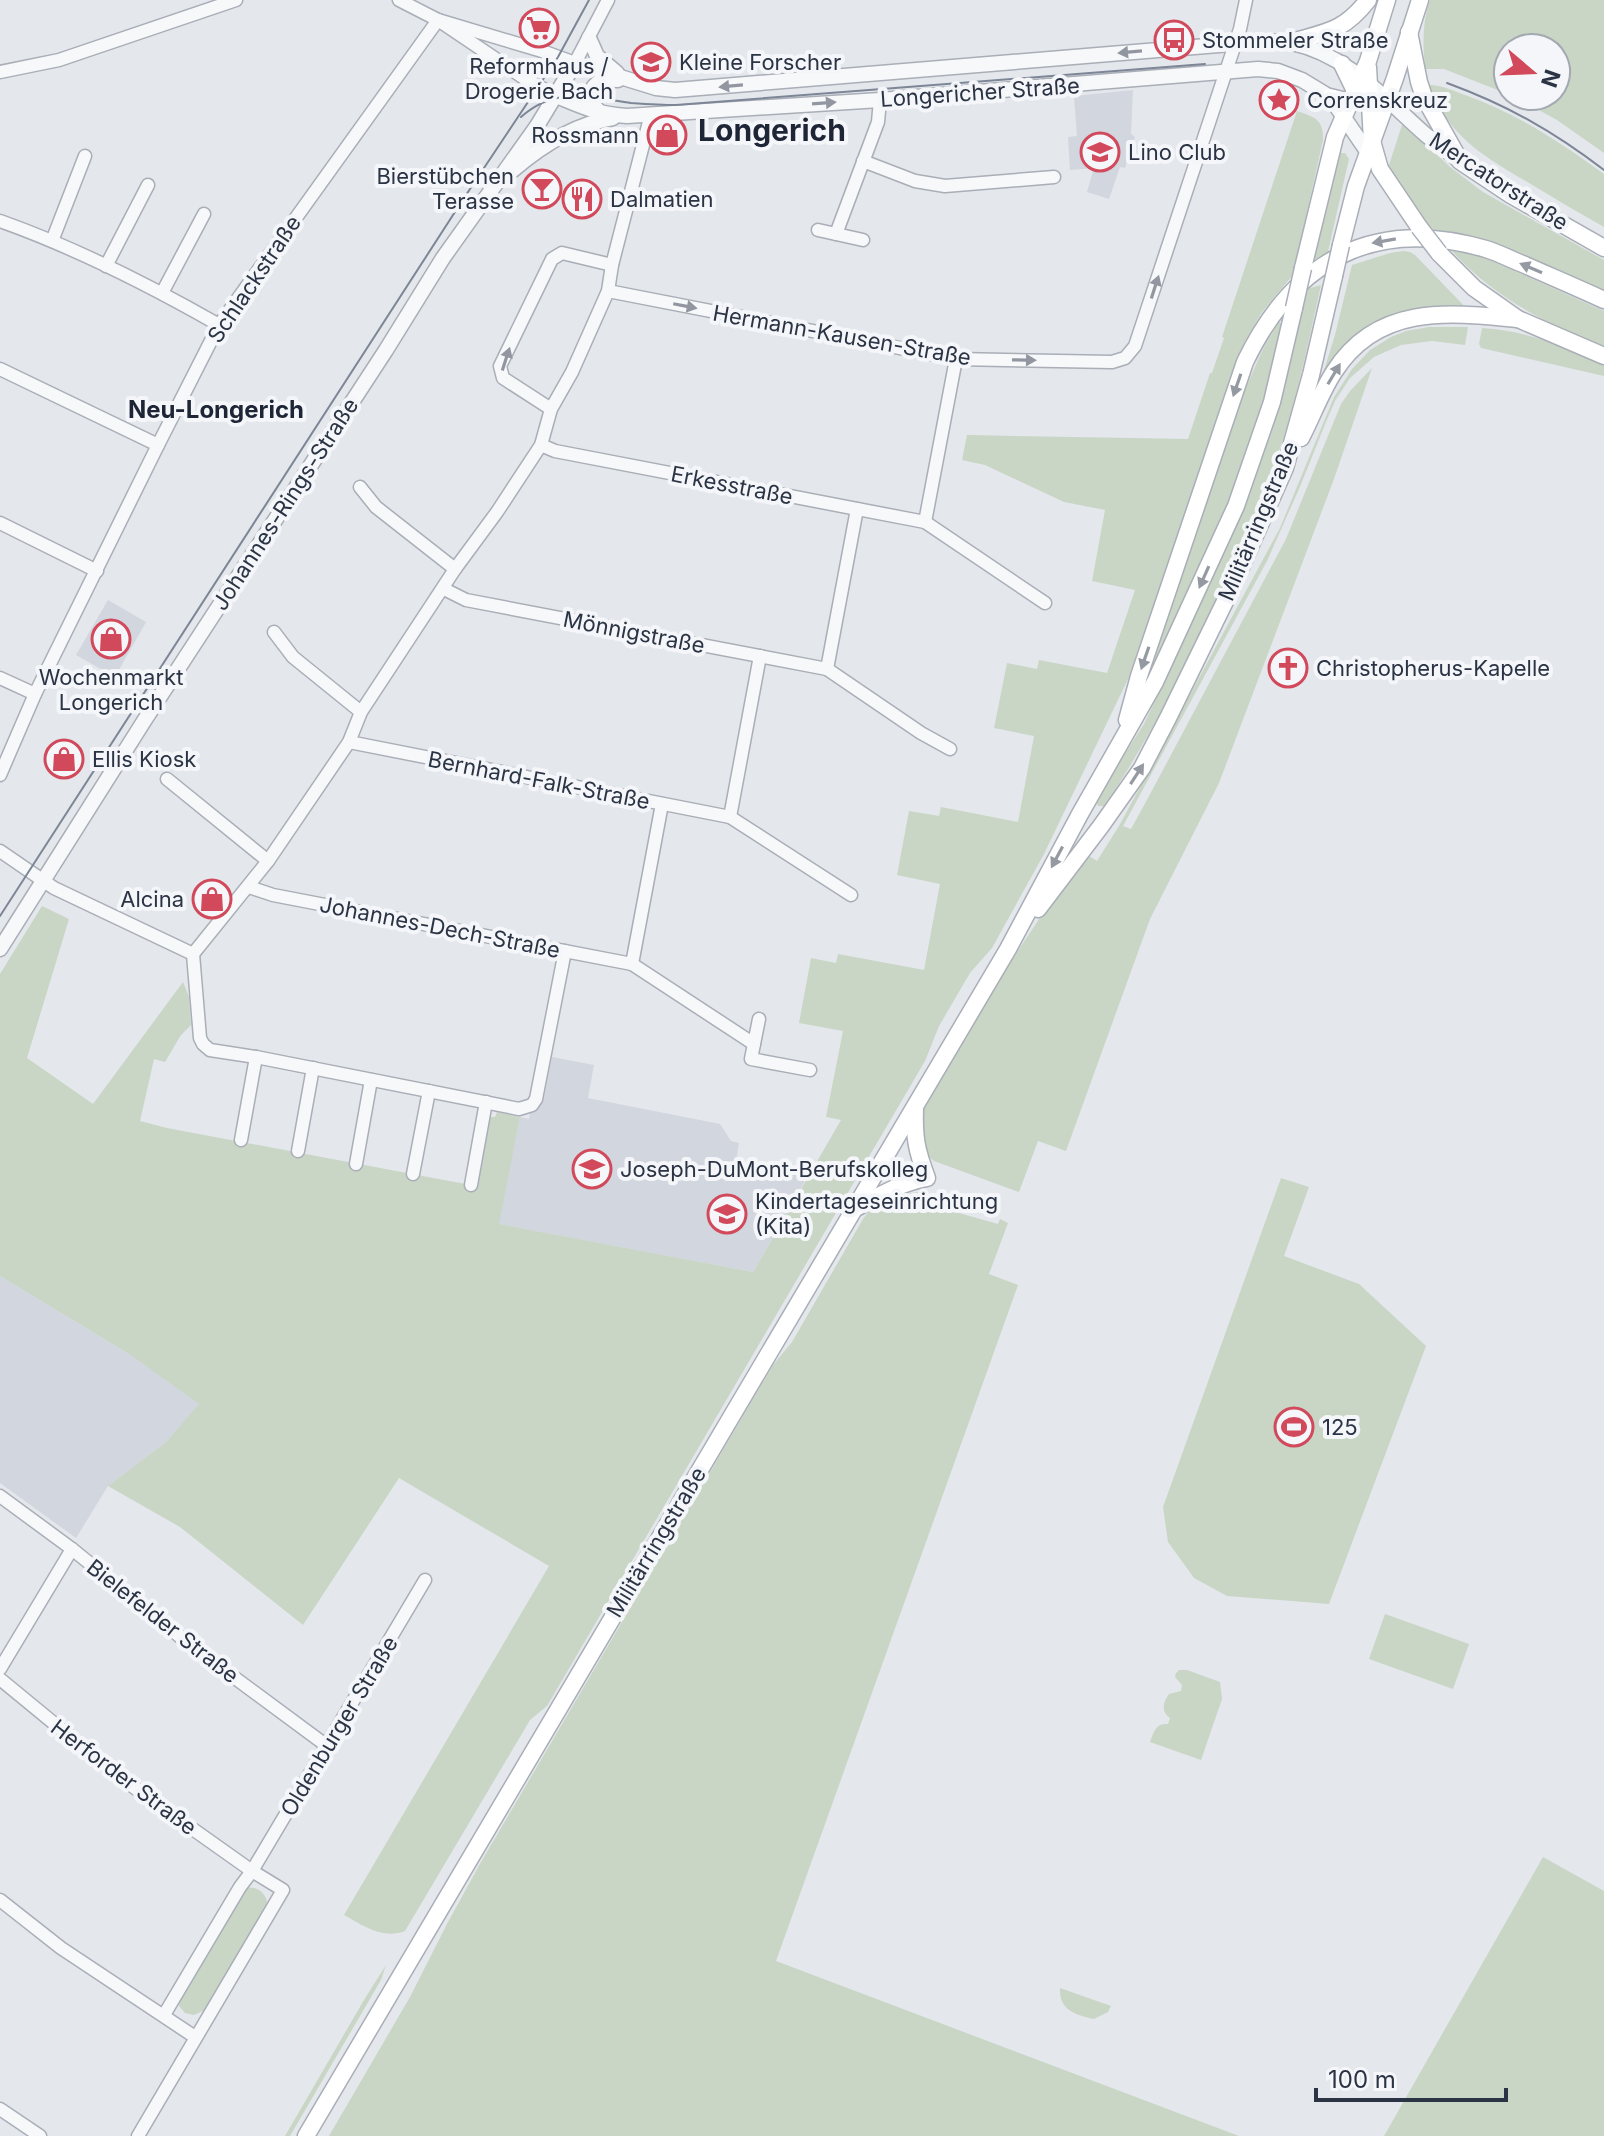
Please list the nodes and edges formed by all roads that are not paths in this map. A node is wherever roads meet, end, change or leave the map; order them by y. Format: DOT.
graph roads {
  1 [pos="236,0"];
  2 [pos="399,0"];
  3 [pos="608,0"];
  4 [pos="1246,0"];
  5 [pos="1368,0"];
  6 [pos="1387,0"];
  7 [pos="1420,0"];
  8 [pos="438,20"];
  9 [pos="1409,32"];
  10 [pos="589,38"];
  11 [pos="1291,42"];
  12 [pos="1235,44"];
  13 [pos="575,63"];
  14 [pos="1342,64"];
  15 [pos="0,72"];
  16 [pos="1226,73"];
  17 [pos="629,80"];
  18 [pos="1367,89"];
  19 [pos="554,95"];
  20 [pos="1330,97"];
  21 [pos="880,100"];
  22 [pos="600,113"];
  23 [pos="651,114"];
  24 [pos="627,116"];
  25 [pos="1343,119"];
  26 [pos="1367,146"];
  27 [pos="85,156"];
  28 [pos="863,161"];
  29 [pos="1460,161"];
  30 [pos="1054,177"];
  31 [pos="148,185"];
  32 [pos="495,187"];
  33 [pos="204,214"];
  34 [pos="0,221"];
  35 [pos="818,230"];
  36 [pos="836,234"];
  37 [pos="863,240"];
  38 [pos="52,241"];
  39 [pos="1604,248"];
  40 [pos="612,265"];
  41 [pos="106,266"];
  42 [pos="608,291"];
  43 [pos="162,293"];
  44 [pos="1604,300"];
  45 [pos="1518,319"];
  46 [pos="219,325"];
  47 [pos="1604,356"];
  48 [pos="956,359"];
  49 [pos="0,369"];
  50 [pos="551,409"];
  51 [pos="158,445"];
  52 [pos="541,445"];
  53 [pos="1285,468"];
  54 [pos="360,487"];
  55 [pos="857,509"];
  56 [pos="925,522"];
  57 [pos="0,523"];
  58 [pos="455,569"];
  59 [pos="97,571"];
  60 [pos="444,589"];
  61 [pos="1045,603"];
  62 [pos="274,632"];
  63 [pos="760,656"];
  64 [pos="827,669"];
  65 [pos="0,678"];
  66 [pos="35,694"];
  67 [pos="361,712"];
  68 [pos="349,742"];
  69 [pos="1120,744"];
  70 [pos="950,749"];
  71 [pos="0,775"];
  72 [pos="167,779"];
  73 [pos="662,804"];
  74 [pos="1080,814"];
  75 [pos="730,817"];
  76 [pos="1101,826"];
  77 [pos="0,851"];
  78 [pos="268,861"];
  79 [pos="43,880"];
  80 [pos="249,887"];
  81 [pos="851,895"];
  82 [pos="0,949"];
  83 [pos="1008,949"];
  84 [pos="565,951"];
  85 [pos="193,954"];
  86 [pos="632,964"];
  87 [pos="759,1019"];
  88 [pos="754,1044"];
  89 [pos="256,1057"];
  90 [pos="313,1068"];
  91 [pos="810,1070"];
  92 [pos="371,1080"];
  93 [pos="429,1091"];
  94 [pos="486,1102"];
  95 [pos="915,1104"];
  96 [pos="241,1140"];
  97 [pos="298,1151"];
  98 [pos="356,1164"];
  99 [pos="413,1174"];
  100 [pos="471,1185"];
  101 [pos="853,1210"];
  102 [pos="0,1496"];
  103 [pos="72,1549"];
  104 [pos="425,1580"];
  105 [pos="0,1669"];
  106 [pos="0,1679"];
  107 [pos="327,1746"];
  108 [pos="252,1871"];
  109 [pos="0,1900"];
  110 [pos="164,2015"];
  111 [pos="195,2037"];
  112 [pos="0,2109"];
  113 [pos="40,2136"];
  114 [pos="138,2136"];
  115 [pos="306,2136"];
  1 -- 15 [label="street"];
  2 -- 8 [label="street, Longericher Straße"];
  3 -- 10 [label="street"];
  4 -- 12 [label="street"];
  5 -- 11 [label="main road"];
  6 -- 18 [label="main road, Militärringstraße"];
  7 -- 9 [label="main road"];
  8 -- 13 [label="street, Longericher Straße"];
  8 -- 19 [label="street, Longericher Straße"];
  8 -- 46 [label="street, Schlackstraße"];
  9 -- 18 [label="main road"];
  9 -- 29 [label="main road"];
  10 -- 13 [label="street"];
  10 -- 17 [label="street"];
  11 -- 12 [label="street, Longericher Straße"];
  11 -- 14 [label="street, Longericher Straße"];
  12 -- 16 [label="street"];
  12 -- 17 [label="street, Longericher Straße, one-way"];
  13 -- 17 [label="street, Longericher Straße"];
  13 -- 19 [label="street, Johannes-Rings-Straße"];
  14 -- 18 [label="main road"];
  16 -- 20 [label="street, Longericher Straße"];
  16 -- 21 [label="street, Longericher Straße"];
  48 -- 16 [label="street, Hermann-Kausen-Straße, one-way"];
  17 -- 22 [label="street"];
  18 -- 20 [label="main road"];
  18 -- 25 [label="main road, Militärringstraße"];
  18 -- 26 [label="main road, Militärringstraße"];
  18 -- 26 [label="main road"];
  18 -- 29 [label="street, Mercatorstraße"];
  19 -- 22 [label="street, Longericher Straße"];
  19 -- 32 [label="street, Johannes-Rings-Straße"];
  20 -- 25 [label="street"];
  23 -- 21 [label="street, Longericher Straße, one-way"];
  21 -- 28 [label="street"];
  22 -- 24 [label="street, Longericher Straße"];
  23 -- 24 [label="street, Longericher Straße"];
  23 -- 40 [label="street"];
  24 -- 32 [label="street"];
  25 -- 26 [label="street"];
  25 -- 69 [label="main road, Militärringstraße, one-way, bridge"];
  26 -- 45 [label="main road, bridge"];
  26 -- 53 [label="main road, Militärringstraße, bridge"];
  27 -- 38 [label="street"];
  28 -- 30 [label="street"];
  28 -- 36 [label="street"];
  29 -- 39 [label="main road, Mercatorstraße"];
  31 -- 41 [label="street"];
  32 -- 79 [label="street, Johannes-Rings-Straße"];
  33 -- 43 [label="street"];
  34 -- 38 [label="street"];
  35 -- 36 [label="street"];
  36 -- 37 [label="street"];
  38 -- 41 [label="street"];
  40 -- 42 [label="street"];
  50 -- 40 [label="street, one-way"];
  41 -- 43 [label="street"];
  42 -- 48 [label="street, Hermann-Kausen-Straße, one-way"];
  42 -- 50 [label="street"];
  43 -- 46 [label="street"];
  44 -- 69 [label="main road, one-way"];
  45 -- 47 [label="main road"];
  53 -- 45 [label="main road, one-way"];
  46 -- 51 [label="street, Schlackstraße"];
  48 -- 56 [label="street"];
  49 -- 51 [label="street"];
  50 -- 52 [label="street"];
  51 -- 59 [label="street, Schlackstraße"];
  52 -- 55 [label="street, Erkesstraße"];
  52 -- 58 [label="street"];
  76 -- 53 [label="main road, Militärringstraße, one-way"];
  54 -- 58 [label="street"];
  55 -- 56 [label="street, Erkesstraße"];
  55 -- 64 [label="street"];
  56 -- 61 [label="street, Erkesstraße"];
  57 -- 59 [label="street"];
  58 -- 60 [label="street"];
  59 -- 66 [label="street, Schlackstraße"];
  60 -- 63 [label="street, Mönnigstraße"];
  60 -- 67 [label="street"];
  62 -- 67 [label="street"];
  63 -- 64 [label="street, Mönnigstraße"];
  63 -- 75 [label="street"];
  64 -- 70 [label="street, Mönnigstraße"];
  65 -- 66 [label="street"];
  66 -- 71 [label="street, Schlackstraße"];
  67 -- 68 [label="street"];
  68 -- 73 [label="street, Bernhard-Falk-Straße"];
  68 -- 78 [label="street"];
  69 -- 74 [label="main road, Militärringstraße"];
  72 -- 78 [label="street"];
  73 -- 75 [label="street, Bernhard-Falk-Straße"];
  73 -- 86 [label="street"];
  74 -- 76 [label="main road"];
  74 -- 83 [label="main road, Militärringstraße, one-way"];
  75 -- 81 [label="street, Bernhard-Falk-Straße"];
  76 -- 83 [label="main road, Militärringstraße"];
  77 -- 79 [label="street"];
  78 -- 80 [label="street"];
  79 -- 82 [label="street, Johannes-Rings-Straße"];
  79 -- 85 [label="street"];
  80 -- 84 [label="street, Johannes-Dech-Straße"];
  80 -- 85 [label="street"];
  83 -- 95 [label="main road, Militärringstraße"];
  84 -- 86 [label="street, Johannes-Dech-Straße"];
  84 -- 94 [label="street"];
  85 -- 89 [label="street"];
  86 -- 88 [label="street, Johannes-Dech-Straße"];
  87 -- 88 [label="street"];
  88 -- 91 [label="street, Johannes-Dech-Straße"];
  89 -- 90 [label="street"];
  89 -- 96 [label="street"];
  90 -- 92 [label="street"];
  90 -- 97 [label="street"];
  92 -- 93 [label="street"];
  92 -- 98 [label="street"];
  93 -- 94 [label="street"];
  93 -- 99 [label="street"];
  94 -- 100 [label="street"];
  95 -- 101 [label="main road, Militärringstraße"];
  95 -- 101 [label="main road"];
  101 -- 115 [label="main road, Militärringstraße"];
  102 -- 103 [label="street, Bielefelder Straße"];
  103 -- 105 [label="street"];
  103 -- 107 [label="street, Bielefelder Straße"];
  104 -- 107 [label="street, Oldenburger Straße"];
  106 -- 108 [label="street, Herforder Straße"];
  107 -- 108 [label="street, Oldenburger Straße"];
  108 -- 110 [label="street, Oldenburger Straße"];
  108 -- 111 [label="street"];
  109 -- 110 [label="street"];
  110 -- 111 [label="street"];
  111 -- 114 [label="street"];
  112 -- 113 [label="street"];
}
